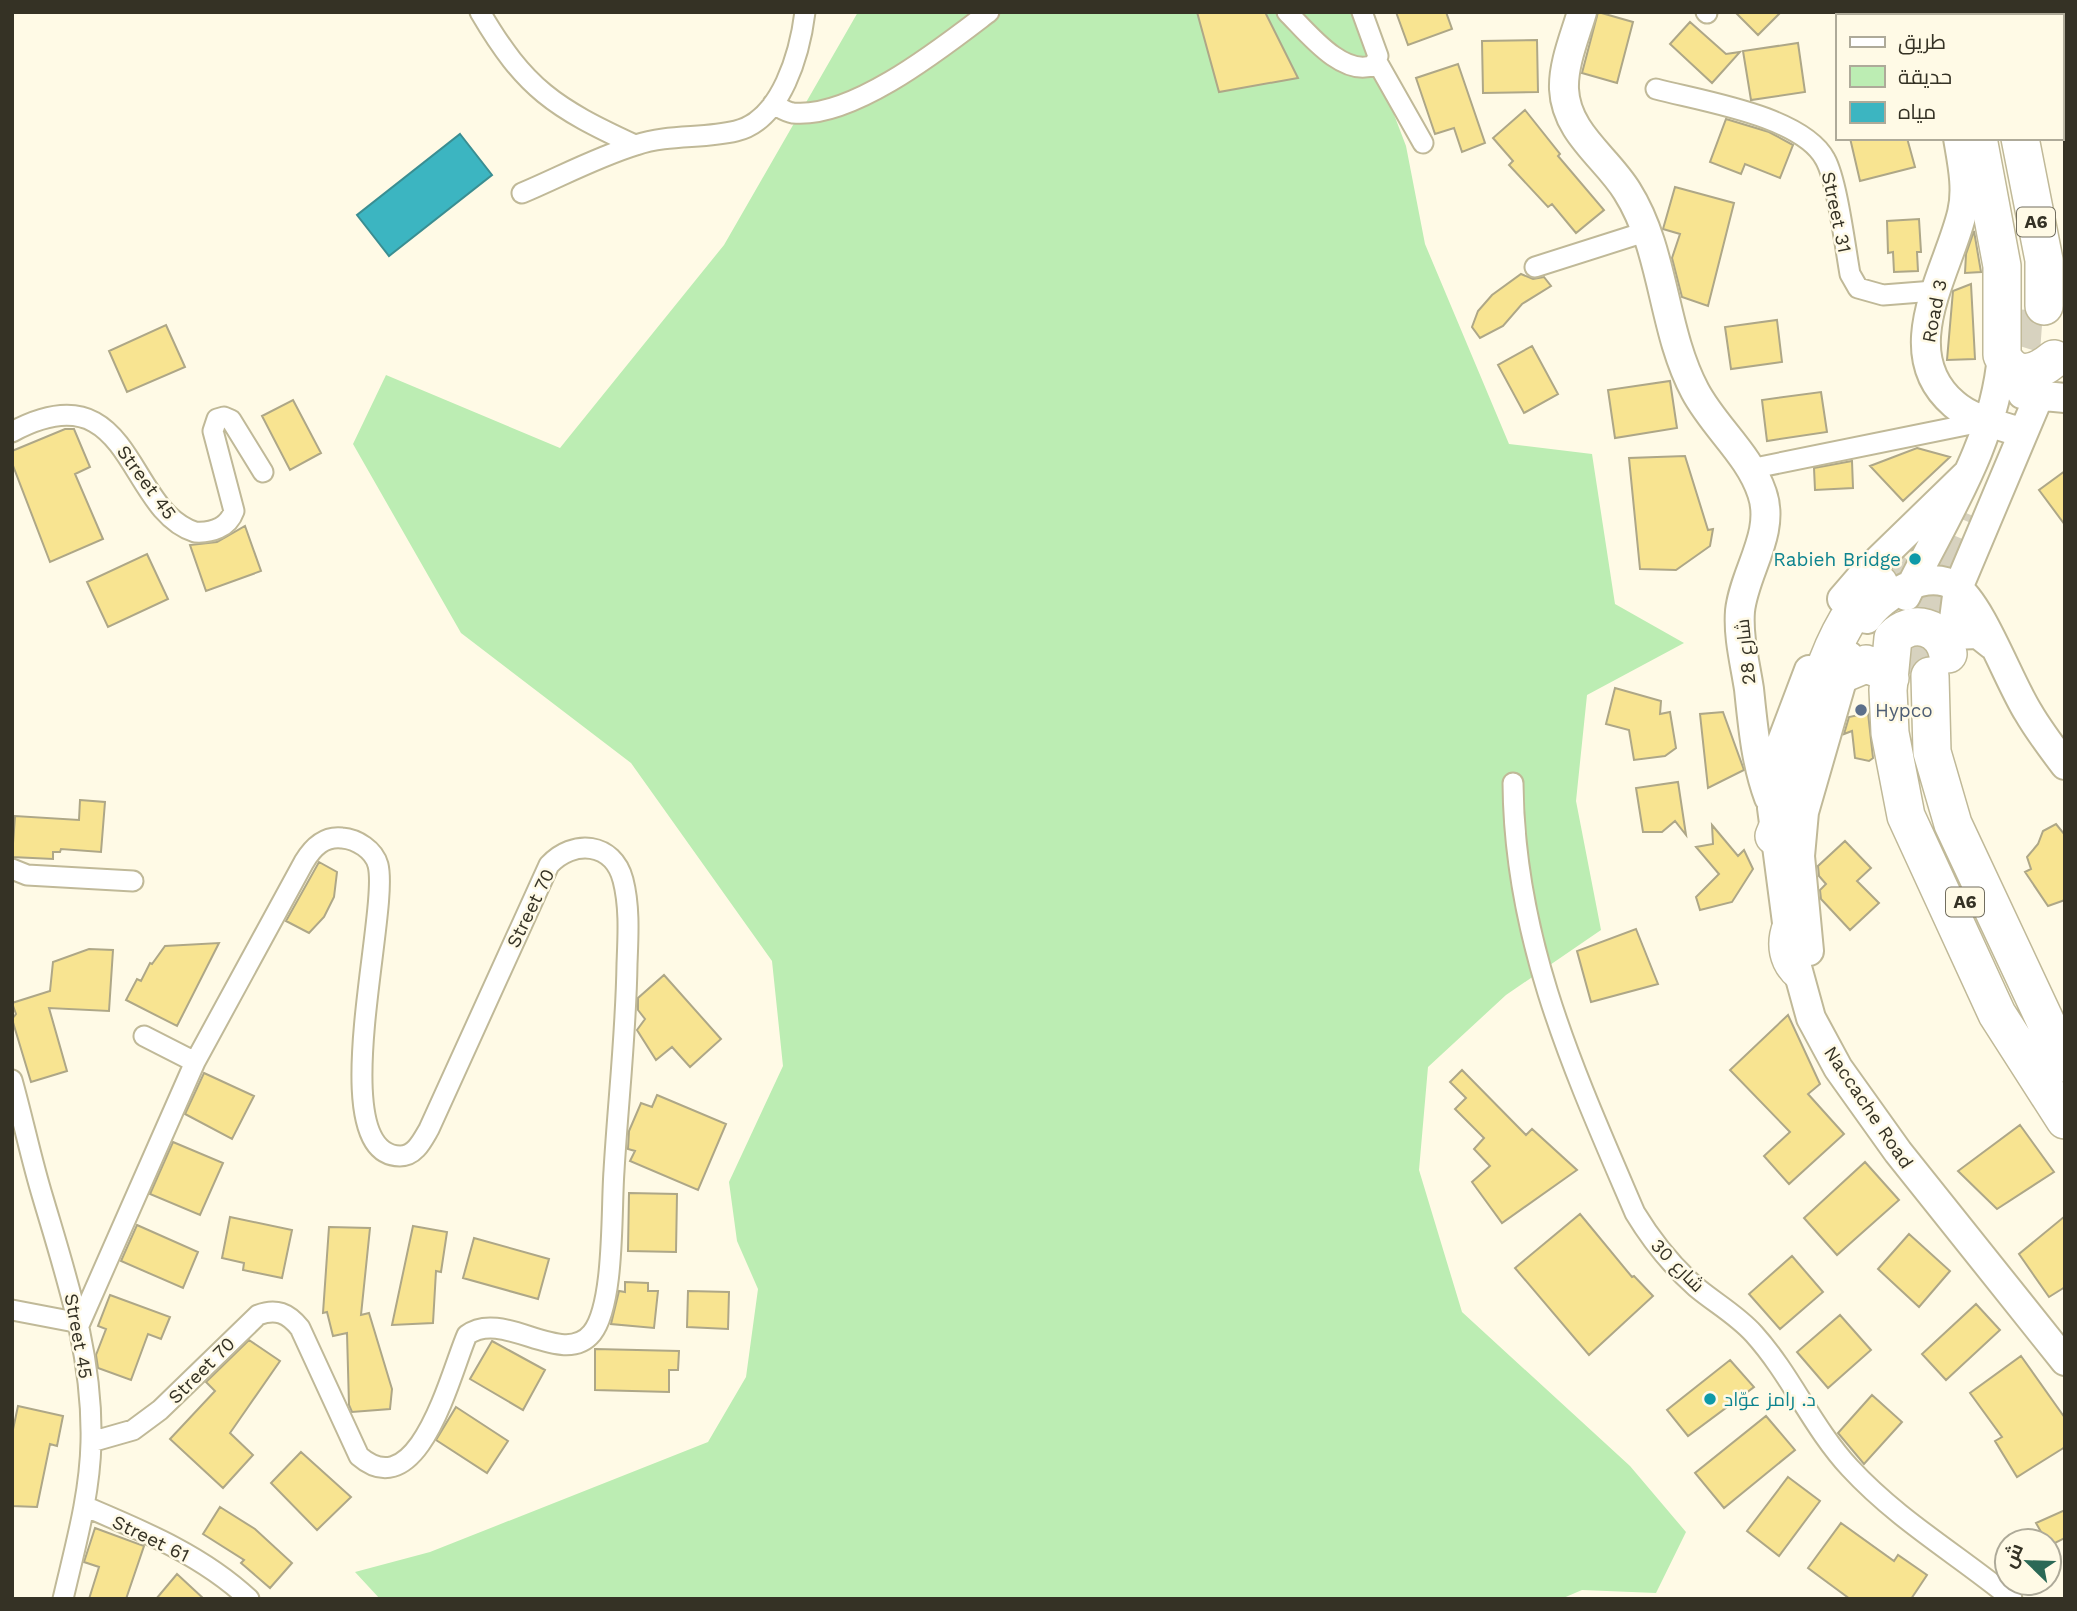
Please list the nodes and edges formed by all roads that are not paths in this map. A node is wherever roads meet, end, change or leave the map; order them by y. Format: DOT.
graph roads {
  1 [pos="480,12"];
  2 [pos="805,12"];
  3 [pos="989,12"];
  4 [pos="1287,12"];
  5 [pos="1362,12"];
  6 [pos="1582,12"];
  7 [pos="1376,60"];
  8 [pos="1656,89"];
  9 [pos="773,104"];
  10 [pos="1958,140"];
  11 [pos="1978,140"];
  12 [pos="1999,140"];
  13 [pos="2020,140"];
  14 [pos="2037,140"];
  15 [pos="1423,143"];
  16 [pos="635,145"];
  17 [pos="522,192"];
  18 [pos="1644,232"];
  19 [pos="1535,267"];
  20 [pos="1934,291"];
  21 [pos="2051,318"];
  22 [pos="2002,355"];
  23 [pos="1998,391"];
  24 [pos="2052,397"];
  25 [pos="1989,421"];
  26 [pos="12,432"];
  27 [pos="2023,433"];
  28 [pos="1748,465"];
  29 [pos="263,472"];
  30 [pos="1966,475"];
  31 [pos="1890,549"];
  32 [pos="1899,586"];
  33 [pos="1958,588"];
  34 [pos="1893,638"];
  35 [pos="1992,645"];
  36 [pos="1926,663"];
  37 [pos="1842,674"];
  38 [pos="1803,684"];
  39 [pos="1749,690"];
  40 [pos="2065,765"];
  41 [pos="1513,783"];
  42 [pos="1773,822"];
  43 [pos="12,869"];
  44 [pos="133,881"];
  45 [pos="1804,994"];
  46 [pos="144,1036"];
  47 [pos="195,1062"];
  48 [pos="2065,1063"];
  49 [pos="12,1080"];
  50 [pos="2065,1119"];
  51 [pos="12,1310"];
  52 [pos="80,1322"];
  53 [pos="2065,1361"];
  54 [pos="91,1442"];
  55 [pos="84,1506"];
  56 [pos="63,1599"];
  57 [pos="249,1599"];
  58 [pos="2012,1599"];
  1 -- 16 [label="street"];
  2 -- 9 [label="street"];
  3 -- 9 [label="street"];
  4 -- 7 [label="street"];
  5 -- 7 [label="street"];
  6 -- 18 [label="street, شارع 28"];
  7 -- 15 [label="street"];
  8 -- 20 [label="street, Street 31"];
  9 -- 16 [label="street"];
  10 -- 20 [label="street, Road 3"];
  11 -- 22 [label="highway"];
  12 -- 21 [label="highway, A6"];
  13 -- 21 [label="highway, A6"];
  14 -- 21 [label="highway"];
  16 -- 17 [label="street"];
  18 -- 19 [label="street"];
  18 -- 28 [label="street, شارع 28"];
  20 -- 25 [label="street, Road 3"];
  21 -- 22 [label="highway"];
  21 -- 24 [label="highway"];
  22 -- 23 [label="street"];
  23 -- 24 [label="street"];
  23 -- 25 [label="street"];
  24 -- 27 [label="street"];
  25 -- 27 [label="street, Road 3"];
  25 -- 28 [label="street"];
  25 -- 30 [label="street"];
  26 -- 29 [label="street, Street 45"];
  27 -- 33 [label="street"];
  28 -- 39 [label="street, شارع 28"];
  30 -- 31 [label="street"];
  30 -- 32 [label="street"];
  31 -- 32 [label="street"];
  31 -- 38 [label="street"];
  32 -- 33 [label="street"];
  32 -- 34 [label="street"];
  32 -- 37 [label="street"];
  32 -- 42 [label="highway"];
  33 -- 35 [label="street"];
  33 -- 36 [label="street"];
  34 -- 36 [label="highway"];
  34 -- 36 [label="highway"];
  35 -- 36 [label="street"];
  35 -- 40 [label="street"];
  36 -- 37 [label="highway"];
  36 -- 48 [label="highway, A6"];
  36 -- 50 [label="highway, A6"];
  37 -- 45 [label="street"];
  38 -- 39 [label="street"];
  38 -- 42 [label="street"];
  39 -- 42 [label="street, شارع 28"];
  41 -- 58 [label="street, شارع 30"];
  42 -- 45 [label="street, Naccache Road"];
  43 -- 44 [label="street"];
  45 -- 53 [label="street, Naccache Road"];
  46 -- 47 [label="street"];
  47 -- 52 [label="street, Street 70"];
  47 -- 54 [label="street, Street 70"];
  49 -- 52 [label="street, Street 45"];
  51 -- 52 [label="street"];
  52 -- 54 [label="street, Street 45"];
  54 -- 55 [label="street, Street 45"];
  55 -- 56 [label="street, Street 45"];
  55 -- 57 [label="street, Street 61"];
}
